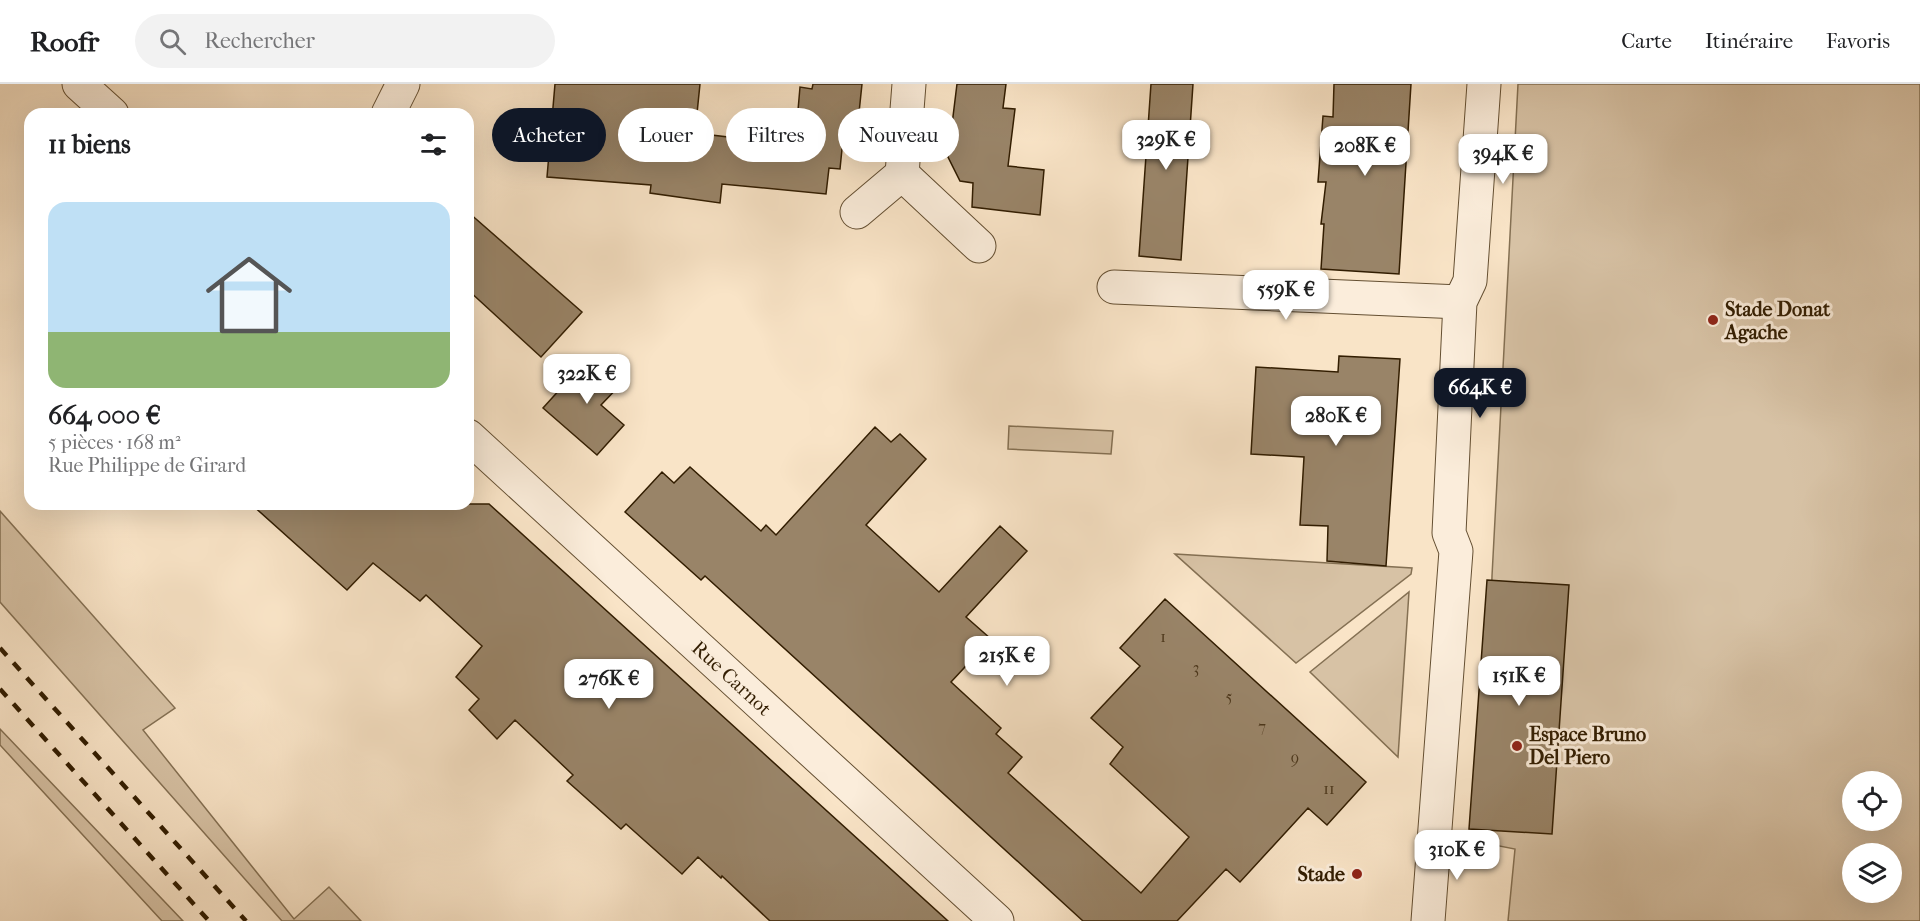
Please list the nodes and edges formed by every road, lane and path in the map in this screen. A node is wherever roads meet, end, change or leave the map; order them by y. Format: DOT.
graph roads {
  1 [pos="79,84"];
  2 [pos="403,84"];
  3 [pos="909,84"];
  4 [pos="1484,84"];
  5 [pos="105,108"];
  6 [pos="391,108"];
  7 [pos="902,174"];
  8 [pos="857,212"];
  9 [pos="980,246"];
  10 [pos="1114,287"];
  11 [pos="1460,302"];
  12 [pos="474,441"];
  13 [pos="998,921"];
  14 [pos="1428,921"];
  1 -- 5 [label="street"];
  2 -- 6 [label="street"];
  3 -- 7 [label="street"];
  4 -- 11 [label="street"];
  7 -- 8 [label="street"];
  7 -- 9 [label="street"];
  10 -- 11 [label="street"];
  11 -- 14 [label="street"];
  12 -- 13 [label="street, Rue Carnot"];
}
